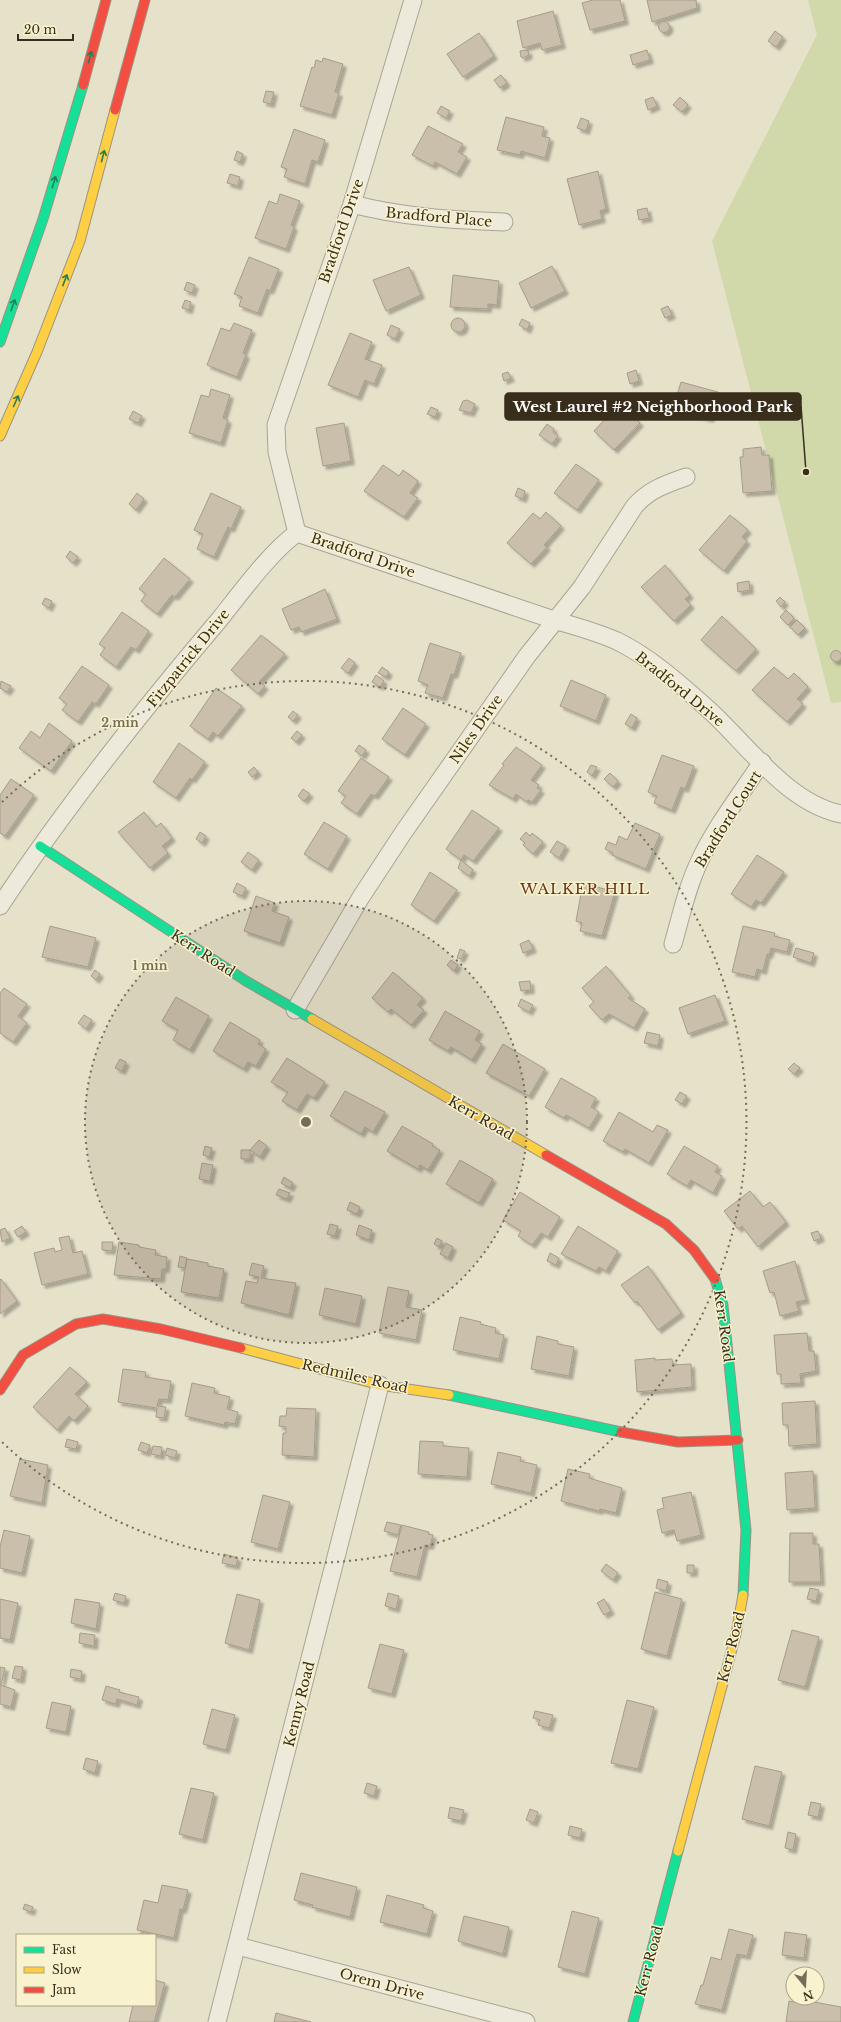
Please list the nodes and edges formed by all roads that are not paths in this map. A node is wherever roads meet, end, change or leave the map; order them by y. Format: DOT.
graph roads {
  1 [pos="106,0"];
  2 [pos="145,0"];
  3 [pos="412,0"];
  4 [pos="352,204"];
  5 [pos="504,222"];
  6 [pos="0,342"];
  7 [pos="0,436"];
  8 [pos="686,477"];
  9 [pos="297,533"];
  10 [pos="554,620"];
  11 [pos="762,762"];
  12 [pos="841,814"];
  13 [pos="40,846"];
  14 [pos="0,906"];
  15 [pos="673,944"];
  16 [pos="295,1010"];
  17 [pos="380,1385"];
  18 [pos="0,1390"];
  19 [pos="738,1440"];
  20 [pos="238,1946"];
  21 [pos="217,2022"];
  22 [pos="526,2022"];
  23 [pos="633,2022"];
  6 -- 1 [label="main road, one-way"];
  7 -- 2 [label="main road, one-way"];
  3 -- 4 [label="street, Bradford Drive"];
  4 -- 5 [label="street, Bradford Place"];
  4 -- 9 [label="street, Bradford Drive"];
  8 -- 10 [label="street, Niles Drive"];
  9 -- 10 [label="street, Bradford Drive"];
  9 -- 13 [label="street, Fitzpatrick Drive"];
  10 -- 11 [label="street, Bradford Drive"];
  10 -- 16 [label="street, Niles Drive"];
  11 -- 12 [label="street, Bradford Drive"];
  11 -- 15 [label="street, Bradford Court"];
  13 -- 14 [label="street, Fitzpatrick Drive"];
  13 -- 16 [label="main road, Kerr Road"];
  16 -- 19 [label="main road, Kerr Road"];
  17 -- 18 [label="main road, Redmiles Road"];
  17 -- 19 [label="main road, Redmiles Road"];
  17 -- 20 [label="street, Kenny Road"];
  19 -- 23 [label="main road, Kerr Road"];
  20 -- 21 [label="street, Kenny Road"];
  20 -- 22 [label="street, Orem Drive"];
}
